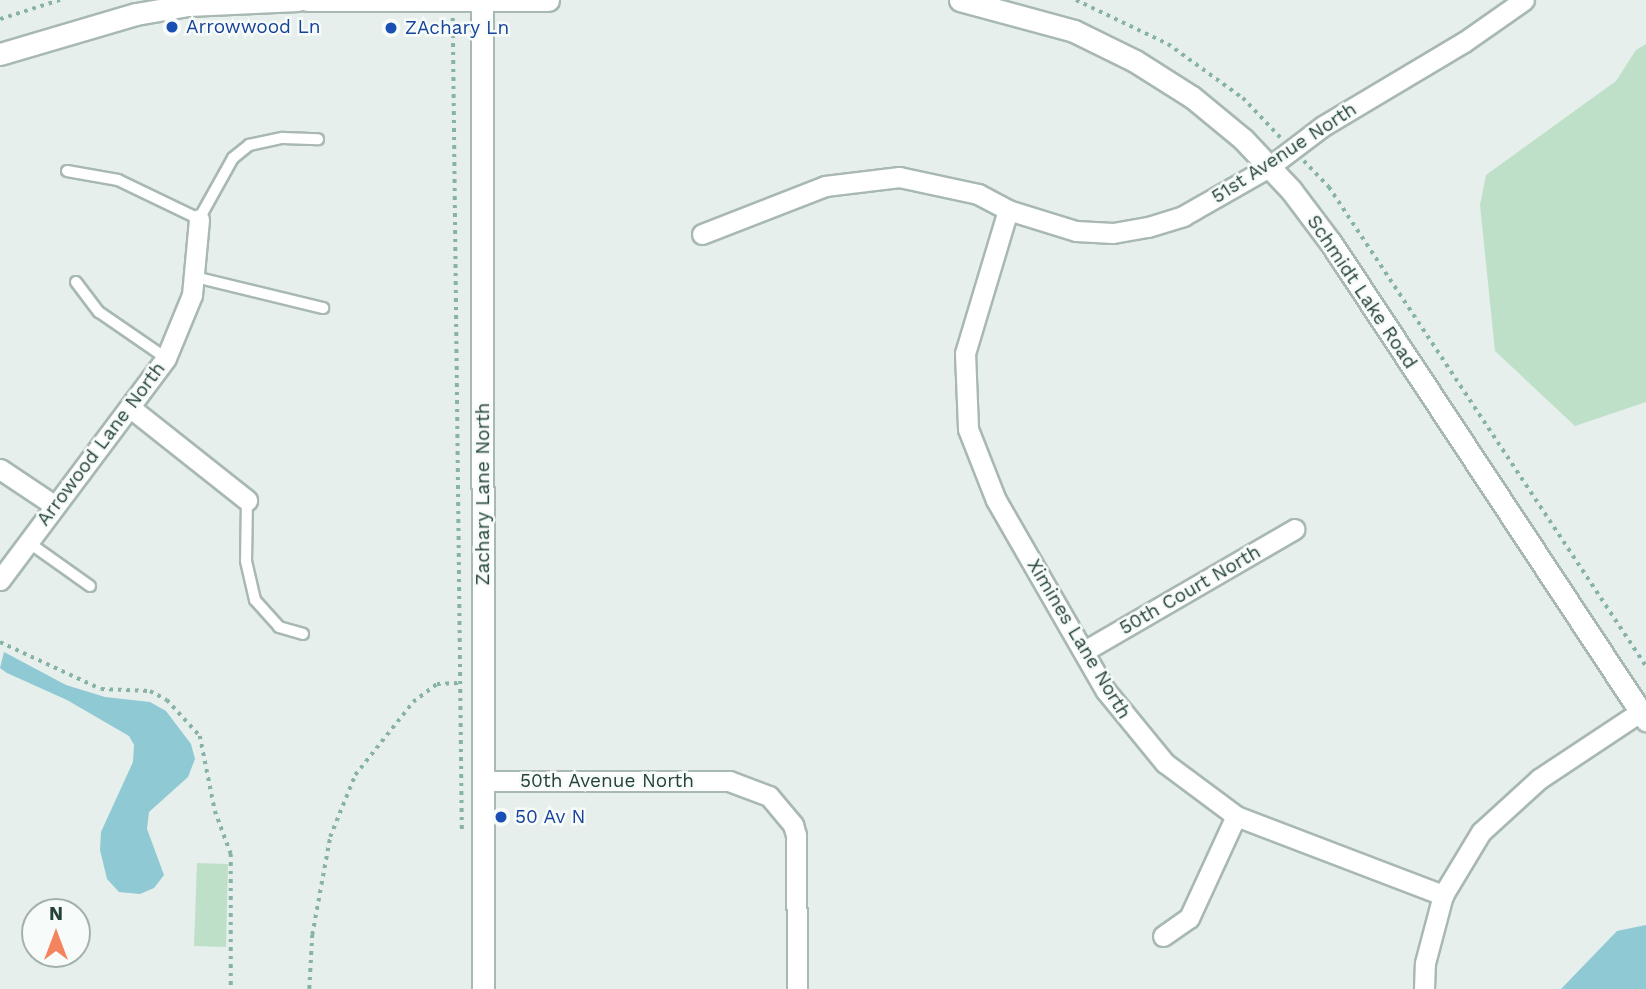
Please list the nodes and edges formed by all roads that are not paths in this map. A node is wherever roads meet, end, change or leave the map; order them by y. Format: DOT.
graph roads {
  1 [pos="298,0"];
  2 [pos="307,0"];
  3 [pos="548,0"];
  4 [pos="960,0"];
  5 [pos="1524,0"];
  6 [pos="482,1"];
  7 [pos="188,3"];
  8 [pos="0,54"];
  9 [pos="318,139"];
  10 [pos="1269,167"];
  11 [pos="67,171"];
  12 [pos="1008,211"];
  13 [pos="199,219"];
  14 [pos="702,234"];
  15 [pos="195,277"];
  16 [pos="76,282"];
  17 [pos="323,308"];
  18 [pos="166,358"];
  19 [pos="132,409"];
  20 [pos="0,469"];
  21 [pos="247,500"];
  22 [pos="54,505"];
  23 [pos="1295,529"];
  24 [pos="28,542"];
  25 [pos="0,580"];
  26 [pos="90,586"];
  27 [pos="303,634"];
  28 [pos="1086,650"];
  29 [pos="1643,716"];
  30 [pos="484,781"];
  31 [pos="1236,816"];
  32 [pos="1443,895"];
  33 [pos="1163,936"];
  34 [pos="483,989"];
  35 [pos="797,989"];
  36 [pos="1424,989"];
  1 -- 7 [label="street"];
  2 -- 6 [label="street"];
  3 -- 6 [label="street"];
  4 -- 10 [label="street, Schmidt Lake Road"];
  5 -- 10 [label="street, 51st Avenue North"];
  6 -- 30 [label="street, Zachary Lane North"];
  7 -- 8 [label="street"];
  9 -- 13 [label="lane"];
  10 -- 12 [label="street, 51st Avenue North"];
  10 -- 29 [label="street, Schmidt Lake Road"];
  11 -- 13 [label="lane"];
  12 -- 14 [label="street, 51st Avenue North"];
  12 -- 28 [label="street, Ximines Lane North"];
  13 -- 15 [label="street, Arrowood Lane North"];
  15 -- 17 [label="lane"];
  15 -- 18 [label="street, Arrowood Lane North"];
  16 -- 18 [label="lane"];
  18 -- 19 [label="street, Arrowood Lane North"];
  19 -- 21 [label="street"];
  19 -- 22 [label="street, Arrowood Lane North"];
  20 -- 22 [label="street"];
  21 -- 27 [label="lane"];
  22 -- 24 [label="street, Arrowood Lane North"];
  23 -- 28 [label="street, 50th Court North"];
  24 -- 25 [label="street, Arrowood Lane North"];
  24 -- 26 [label="lane"];
  28 -- 31 [label="street, Ximines Lane North"];
  29 -- 32 [label="street"];
  30 -- 34 [label="street, Zachary Lane North"];
  30 -- 35 [label="street, 50th Avenue North"];
  31 -- 32 [label="street, Ximines Lane North"];
  31 -- 33 [label="street"];
  32 -- 36 [label="street"];
}
